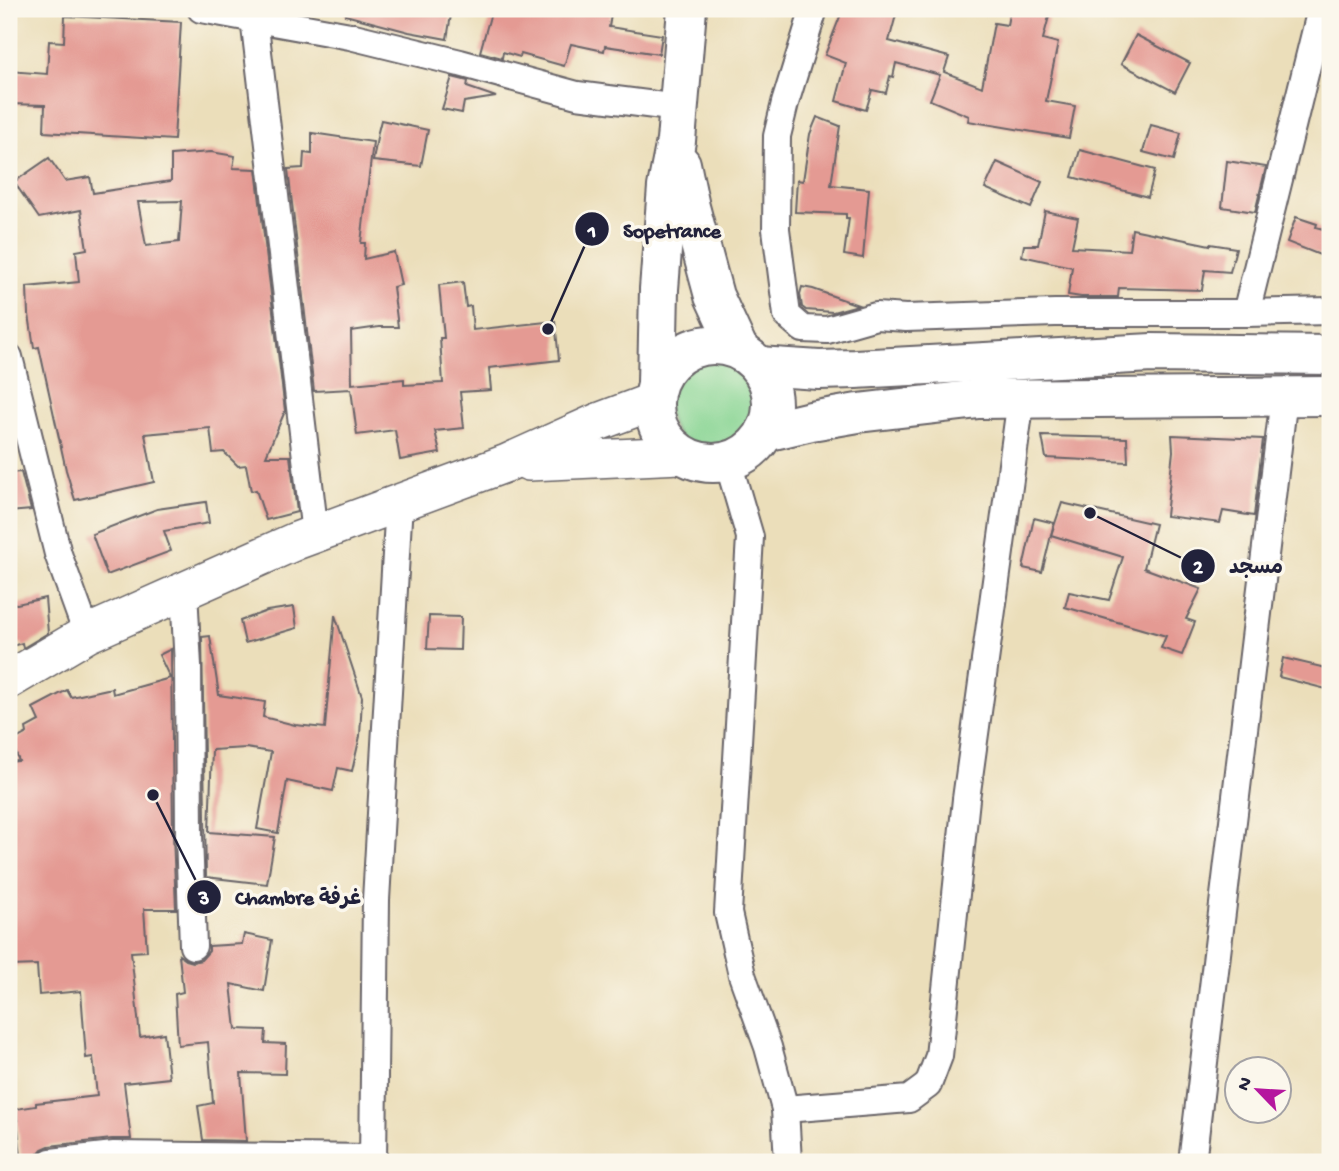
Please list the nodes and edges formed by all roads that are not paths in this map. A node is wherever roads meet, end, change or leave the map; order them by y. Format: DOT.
graph roads {
  1 [pos="201,9"];
  2 [pos="687,9"];
  3 [pos="814,9"];
  4 [pos="1321,9"];
  5 [pos="254,19"];
  6 [pos="677,124"];
  7 [pos="1330,311"];
  8 [pos="1246,313"];
  9 [pos="1330,355"];
  10 [pos="9,357"];
  11 [pos="749,358"];
  12 [pos="655,392"];
  13 [pos="1330,396"];
  14 [pos="1284,397"];
  15 [pos="1021,398"];
  16 [pos="765,432"];
  17 [pos="681,455"];
  18 [pos="728,461"];
  19 [pos="506,463"];
  20 [pos="399,502"];
  21 [pos="315,534"];
  22 [pos="184,591"];
  23 [pos="87,634"];
  24 [pos="9,680"];
  25 [pos="193,946"];
  26 [pos="785,1109"];
  27 [pos="373,1160"];
  28 [pos="51,1162"];
  29 [pos="788,1162"];
  30 [pos="1192,1162"];
  1 -- 5 [label="street"];
  2 -- 6 [label="highway"];
  3 -- 8 [label="street"];
  4 -- 8 [label="street"];
  5 -- 6 [label="street"];
  5 -- 21 [label="street"];
  6 -- 11 [label="highway"];
  6 -- 12 [label="highway"];
  7 -- 8 [label="street"];
  9 -- 11 [label="highway"];
  10 -- 23 [label="street"];
  11 -- 12 [label="highway"];
  11 -- 16 [label="highway"];
  12 -- 17 [label="highway"];
  12 -- 19 [label="main road"];
  13 -- 14 [label="highway"];
  14 -- 15 [label="highway"];
  14 -- 30 [label="street"];
  15 -- 16 [label="highway"];
  15 -- 26 [label="street"];
  16 -- 18 [label="highway"];
  17 -- 18 [label="highway"];
  17 -- 19 [label="main road"];
  18 -- 26 [label="street"];
  19 -- 20 [label="main road"];
  20 -- 21 [label="main road"];
  20 -- 27 [label="street"];
  21 -- 22 [label="main road"];
  22 -- 23 [label="main road"];
  22 -- 25 [label="street"];
  23 -- 24 [label="main road"];
  26 -- 29 [label="street"];
  27 -- 28 [label="street"];
}
